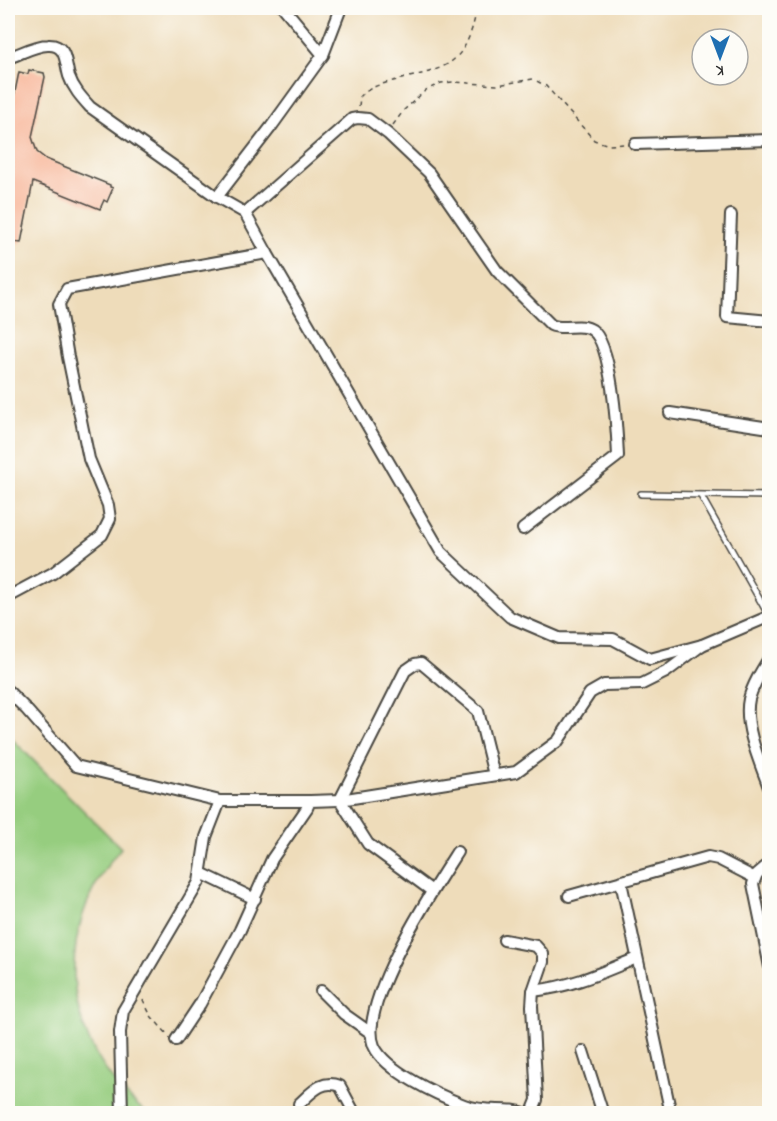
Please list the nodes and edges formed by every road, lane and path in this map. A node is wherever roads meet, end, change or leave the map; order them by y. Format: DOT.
graph roads {
  1 [pos="284,8"];
  2 [pos="341,8"];
  3 [pos="477,8"];
  4 [pos="323,55"];
  5 [pos="8,58"];
  6 [pos="358,118"];
  7 [pos="388,134"];
  8 [pos="770,140"];
  9 [pos="635,144"];
  10 [pos="217,197"];
  11 [pos="245,213"];
  12 [pos="731,215"];
  13 [pos="267,253"];
  14 [pos="770,321"];
  15 [pos="670,413"];
  16 [pos="770,428"];
  17 [pos="641,494"];
  18 [pos="701,496"];
  19 [pos="770,496"];
  20 [pos="523,529"];
  21 [pos="8,597"];
  22 [pos="769,616"];
  23 [pos="702,645"];
  24 [pos="770,657"];
  25 [pos="8,692"];
  26 [pos="494,775"];
  27 [pos="770,790"];
  28 [pos="340,800"];
  29 [pos="220,801"];
  30 [pos="310,801"];
  31 [pos="457,852"];
  32 [pos="770,863"];
  33 [pos="201,873"];
  34 [pos="755,878"];
  35 [pos="621,882"];
  36 [pos="432,891"];
  37 [pos="569,896"];
  38 [pos="255,899"];
  39 [pos="504,940"];
  40 [pos="637,958"];
  41 [pos="770,967"];
  42 [pos="137,986"];
  43 [pos="321,991"];
  44 [pos="533,991"];
  45 [pos="371,1033"];
  46 [pos="176,1040"];
  47 [pos="583,1051"];
  48 [pos="299,1104"];
  49 [pos="122,1113"];
  50 [pos="355,1113"];
  51 [pos="528,1113"];
  52 [pos="603,1113"];
  53 [pos="671,1113"];
  1 -- 4 [label="street"];
  2 -- 4 [label="street"];
  3 -- 6 [label="path"];
  4 -- 10 [label="street"];
  5 -- 10 [label="street"];
  6 -- 7 [label="street"];
  6 -- 11 [label="street"];
  7 -- 9 [label="path"];
  7 -- 20 [label="street"];
  8 -- 9 [label="street"];
  10 -- 11 [label="street"];
  11 -- 13 [label="street"];
  12 -- 14 [label="street"];
  13 -- 21 [label="street"];
  13 -- 23 [label="street"];
  15 -- 16 [label="street"];
  17 -- 18 [label="lane"];
  18 -- 19 [label="lane"];
  18 -- 22 [label="lane"];
  22 -- 23 [label="street"];
  23 -- 26 [label="street"];
  24 -- 27 [label="street"];
  25 -- 29 [label="street"];
  26 -- 28 [label="street"];
  26 -- 28 [label="street"];
  28 -- 30 [label="street"];
  28 -- 36 [label="street"];
  29 -- 30 [label="street"];
  29 -- 33 [label="street"];
  30 -- 38 [label="street"];
  31 -- 36 [label="street"];
  32 -- 34 [label="street"];
  33 -- 38 [label="street"];
  33 -- 42 [label="street"];
  34 -- 35 [label="street"];
  34 -- 41 [label="street"];
  35 -- 37 [label="street"];
  35 -- 40 [label="street"];
  36 -- 45 [label="street"];
  38 -- 46 [label="street"];
  39 -- 44 [label="street"];
  40 -- 44 [label="street"];
  40 -- 53 [label="street"];
  42 -- 46 [label="path"];
  42 -- 49 [label="street"];
  43 -- 45 [label="street"];
  44 -- 51 [label="street"];
  45 -- 51 [label="street"];
  47 -- 52 [label="street"];
  48 -- 50 [label="street"];
}
